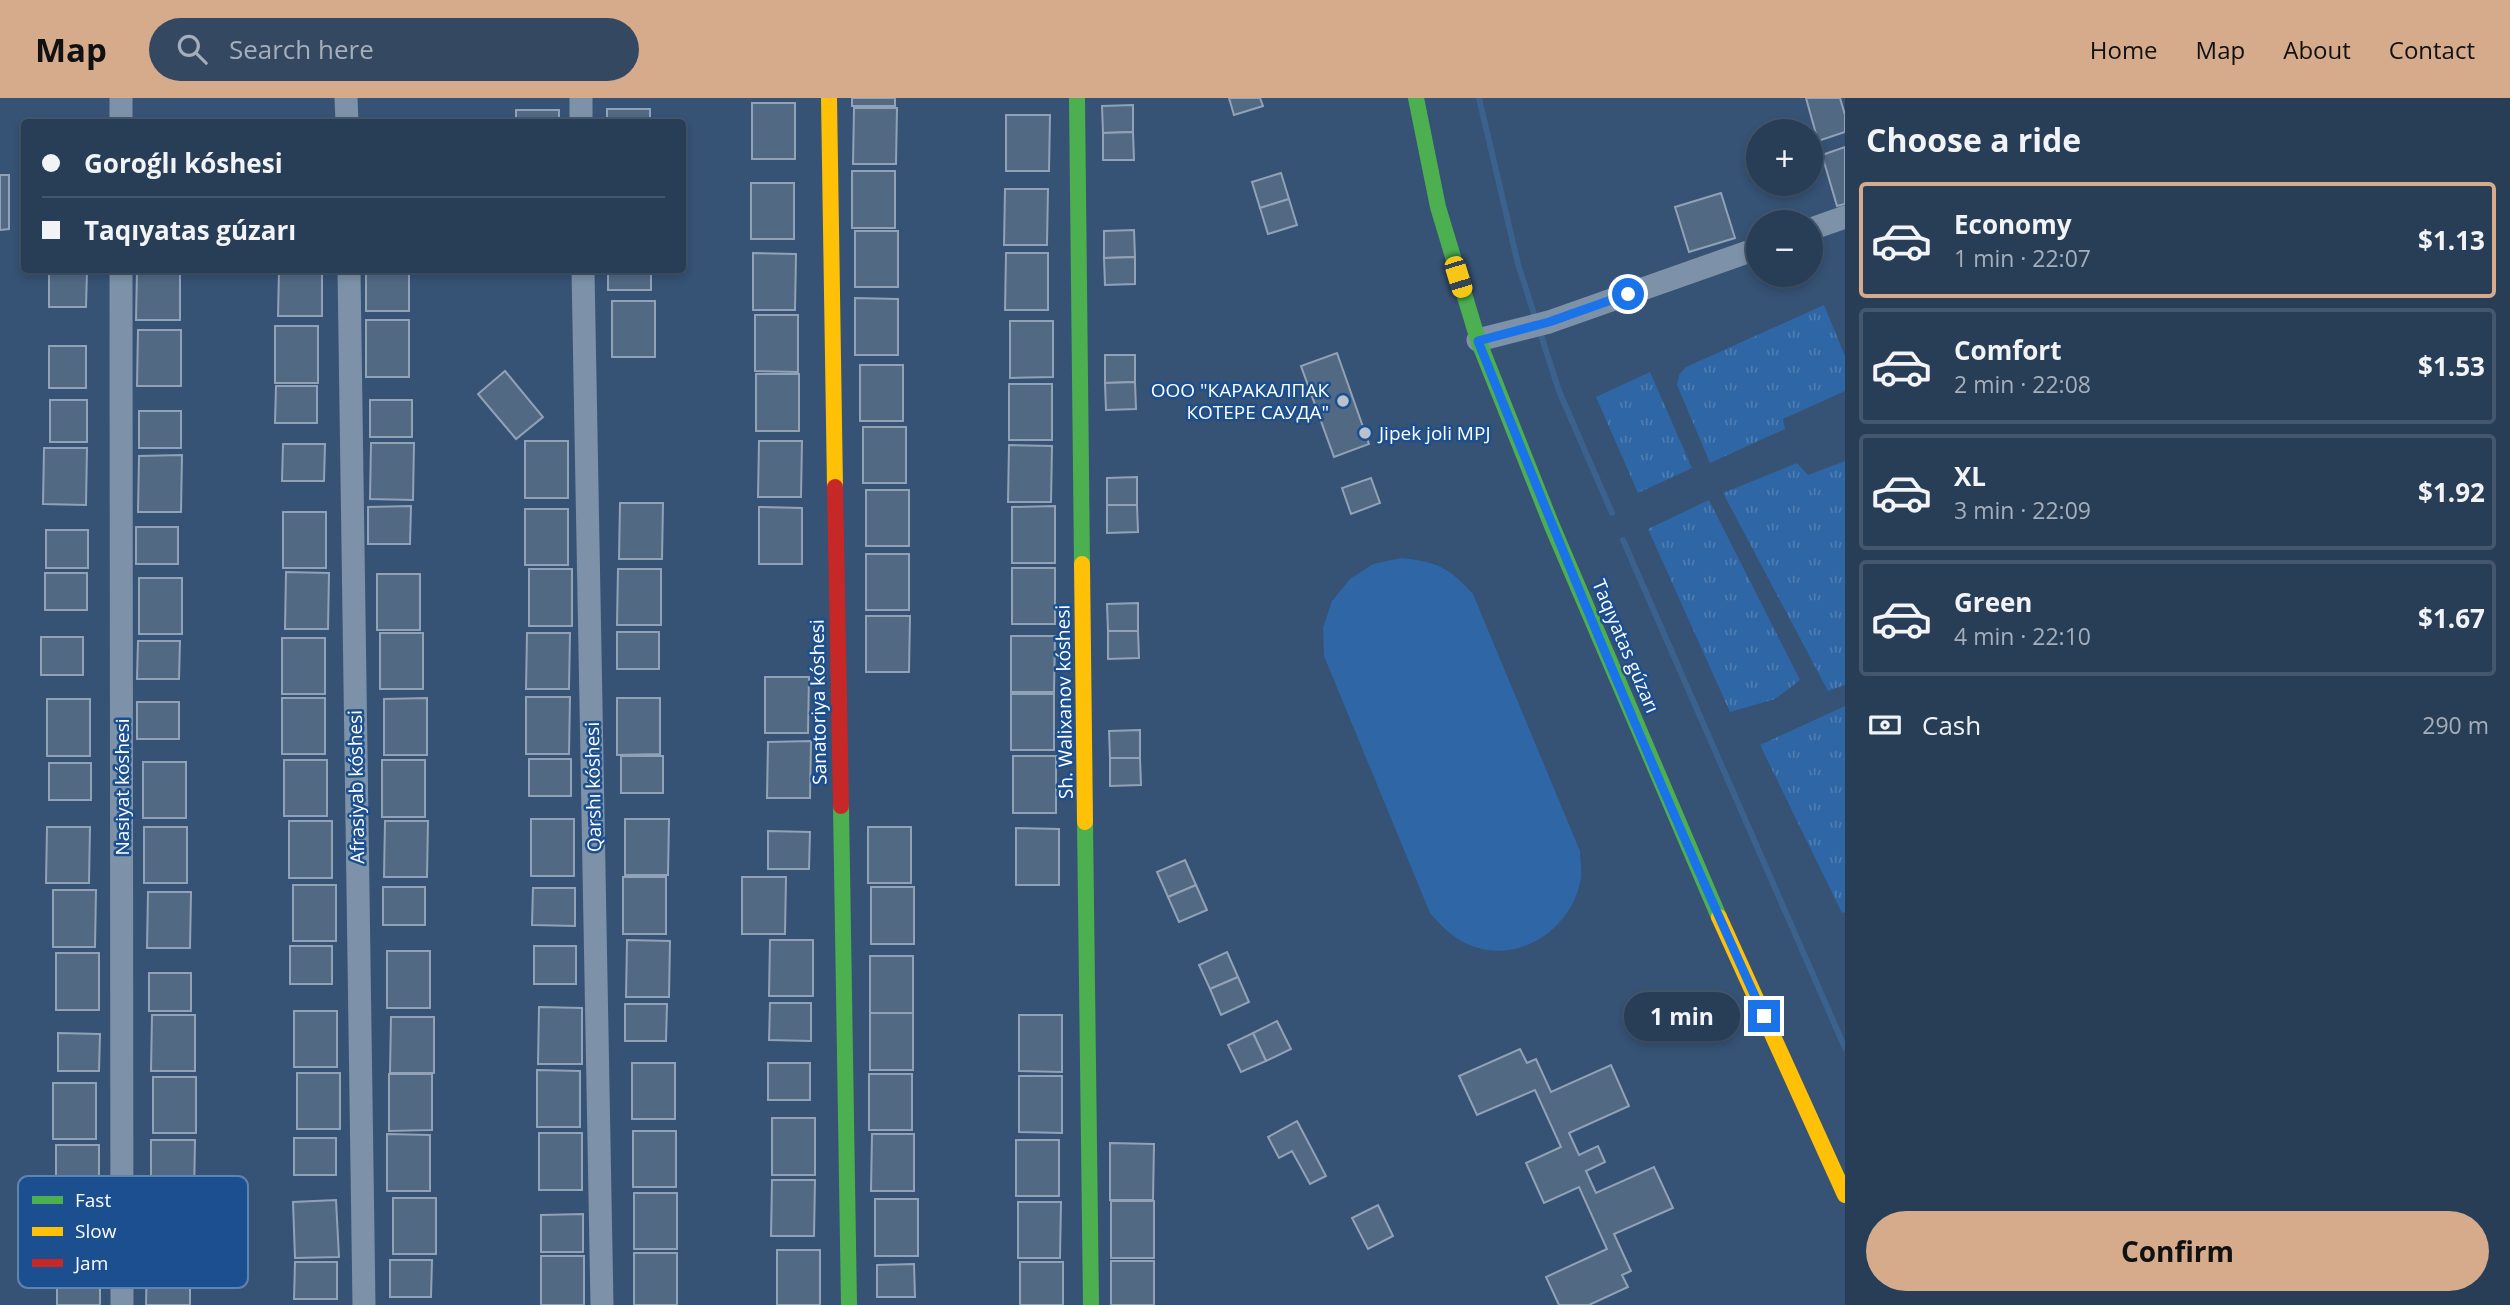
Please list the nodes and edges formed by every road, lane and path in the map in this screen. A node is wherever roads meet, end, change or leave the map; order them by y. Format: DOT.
graph roads {
  1 [pos="121,98"];
  2 [pos="346,98"];
  3 [pos="581,98"];
  4 [pos="829,98"];
  5 [pos="1077,98"];
  6 [pos="1416,98"];
  7 [pos="121,119"];
  8 [pos="347,119"];
  9 [pos="581,119"];
  10 [pos="1845,217"];
  11 [pos="1823,225"];
  12 [pos="1746,253"];
  13 [pos="121,273"];
  14 [pos="349,273"];
  15 [pos="583,273"];
  16 [pos="1478,341"];
  17 [pos="122,1176"];
  18 [pos="1845,1195"];
  19 [pos="364,1305"];
  20 [pos="602,1305"];
  21 [pos="849,1305"];
  22 [pos="1091,1305"];
  1 -- 7 [label="street"];
  2 -- 8 [label="street"];
  3 -- 9 [label="street"];
  4 -- 21 [label="main road, Sanatoriya kóshesi"];
  5 -- 22 [label="main road, Sh. Walixanov kóshesi"];
  6 -- 16 [label="main road, Taqıyatas gúzarı"];
  10 -- 11 [label="street"];
  12 -- 16 [label="street"];
  13 -- 17 [label="street, Nasiyat kóshesi"];
  14 -- 19 [label="street, Afrasiyab kóshesi"];
  15 -- 20 [label="street, Qarshı kóshesi"];
  16 -- 18 [label="main road, Taqıyatas gúzarı"];
}
